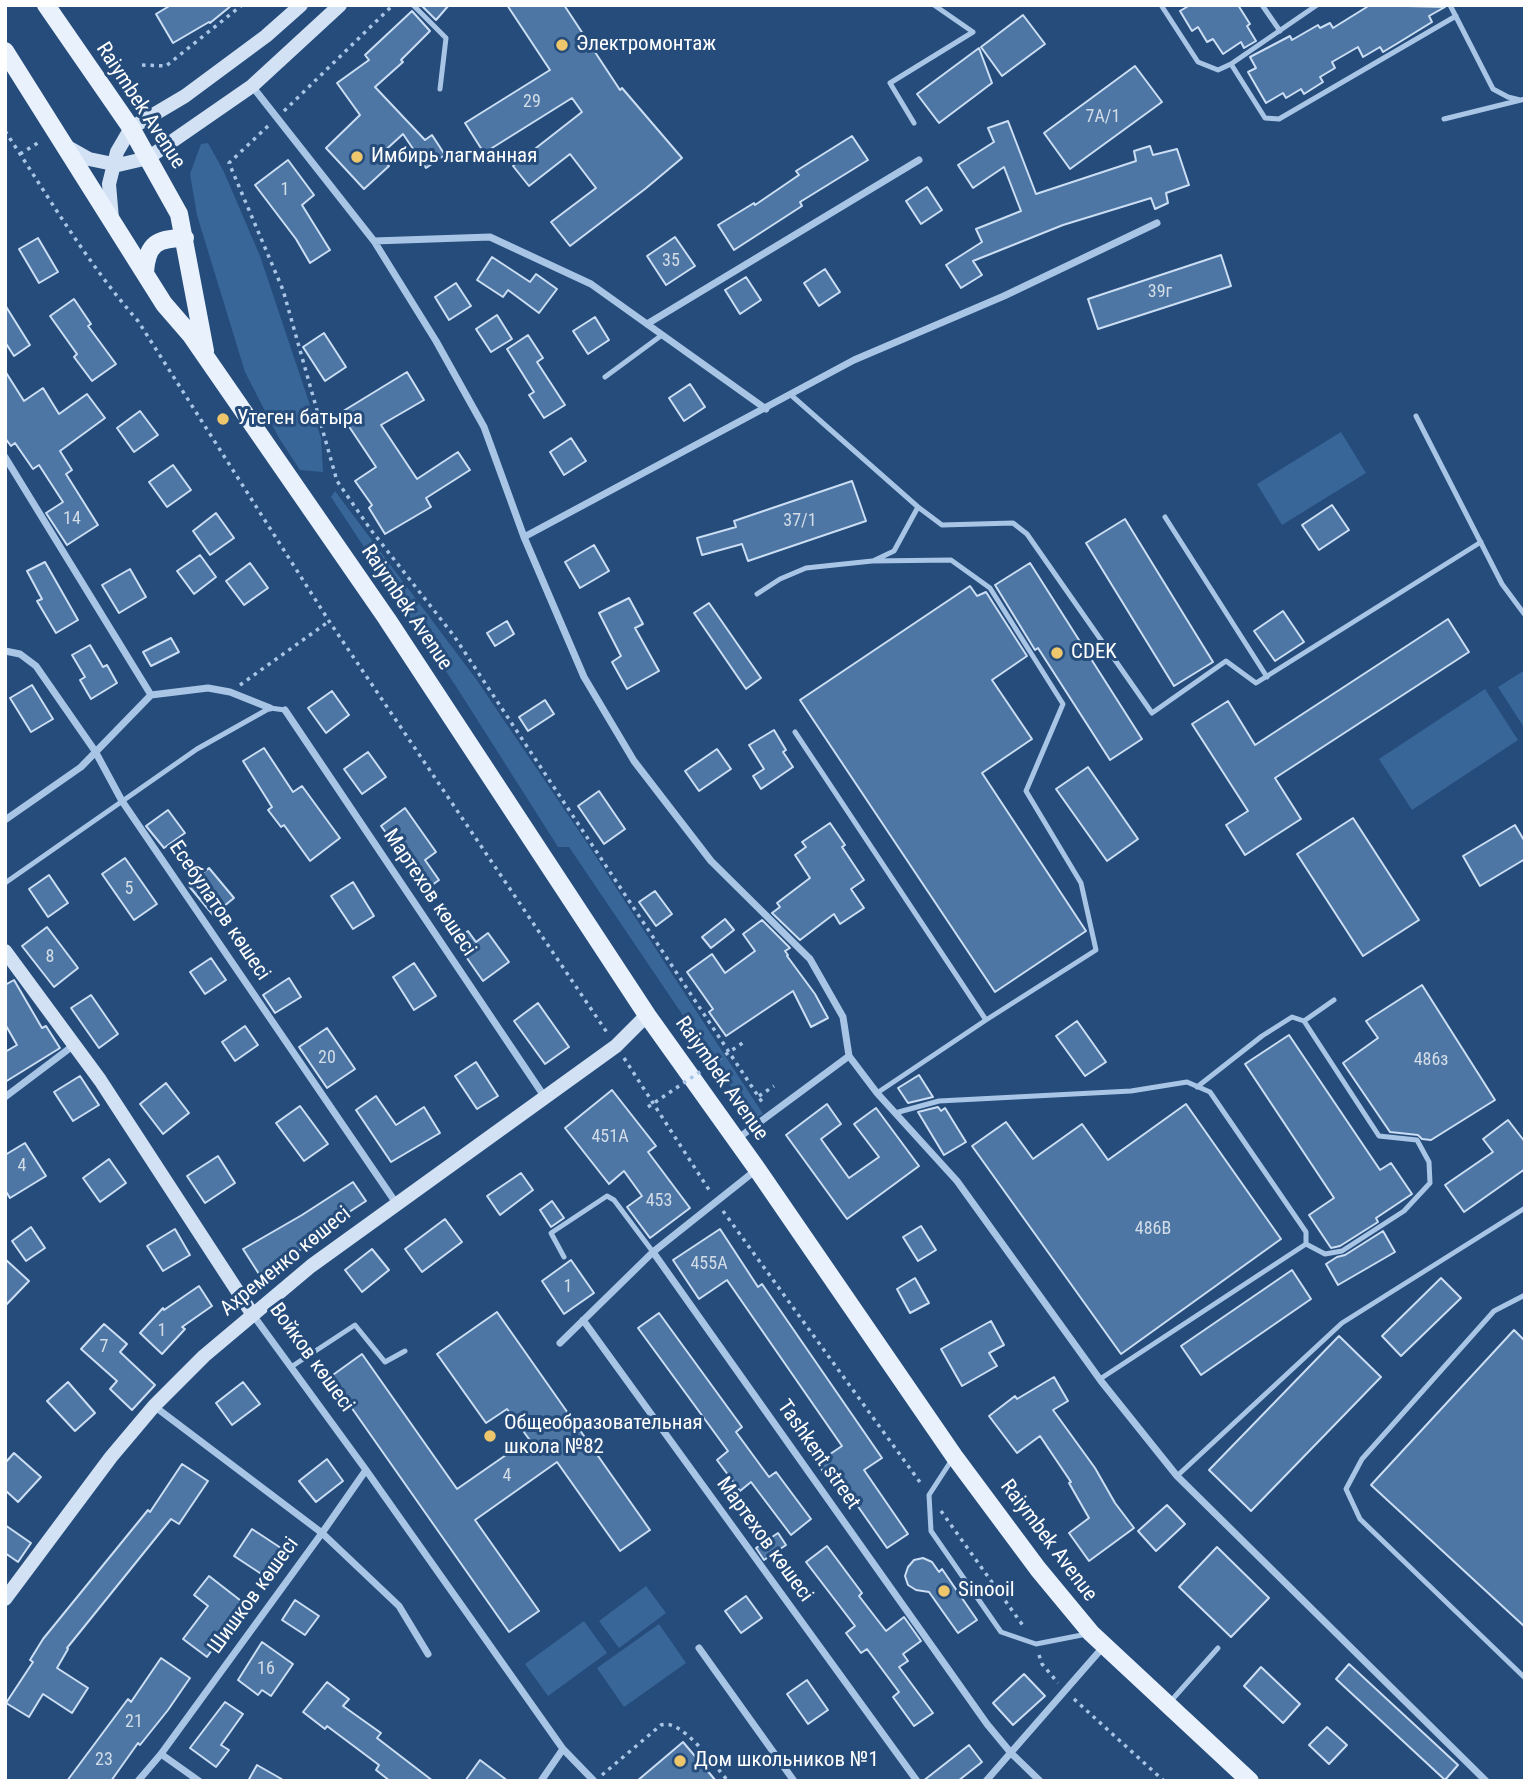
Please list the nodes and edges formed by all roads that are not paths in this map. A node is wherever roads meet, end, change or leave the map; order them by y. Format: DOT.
graph roads {
  1 [pos="46,5"];
  2 [pos="301,5"];
  3 [pos="340,5"];
  4 [pos="413,5"];
  5 [pos="934,5"];
  6 [pos="1161,5"];
  7 [pos="1262,5"];
  8 [pos="1301,5"];
  9 [pos="1317,5"];
  10 [pos="1450,5"];
  11 [pos="1306,13"];
  12 [pos="1456,16"];
  13 [pos="1280,31"];
  14 [pos="5,51"];
  15 [pos="1231,64"];
  16 [pos="252,86"];
  17 [pos="440,89"];
  18 [pos="1522,99"];
  19 [pos="1444,119"];
  20 [pos="914,123"];
  21 [pos="131,128"];
  22 [pos="66,146"];
  23 [pos="148,158"];
  24 [pos="919,160"];
  25 [pos="114,164"];
  26 [pos="112,219"];
  27 [pos="1157,223"];
  28 [pos="185,238"];
  29 [pos="374,240"];
  30 [pos="145,272"];
  31 [pos="647,324"];
  32 [pos="662,335"];
  33 [pos="207,361"];
  34 [pos="605,377"];
  35 [pos="791,395"];
  36 [pos="766,409"];
  37 [pos="1416,416"];
  38 [pos="5,457"];
  39 [pos="918,507"];
  40 [pos="1165,516"];
  41 [pos="524,537"];
  42 [pos="1481,542"];
  43 [pos="872,561"];
  44 [pos="757,594"];
  45 [pos="1525,615"];
  46 [pos="5,651"];
  47 [pos="1266,677"];
  48 [pos="151,695"];
  49 [pos="270,708"];
  50 [pos="285,710"];
  51 [pos="794,733"];
  52 [pos="95,751"];
  53 [pos="122,801"];
  54 [pos="5,820"];
  55 [pos="5,883"];
  56 [pos="5,951"];
  57 [pos="1334,1000"];
  58 [pos="648,1015"];
  59 [pos="986,1020"];
  60 [pos="1304,1021"];
  61 [pos="74,1045"];
  62 [pos="849,1056"];
  63 [pos="1197,1087"];
  64 [pos="877,1093"];
  65 [pos="544,1096"];
  66 [pos="5,1097"];
  67 [pos="895,1113"];
  68 [pos="736,1139"];
  69 [pos="757,1169"];
  70 [pos="396,1203"];
  71 [pos="1525,1208"];
  72 [pos="1306,1244"];
  73 [pos="653,1252"];
  74 [pos="564,1257"];
  75 [pos="1525,1295"];
  76 [pos="253,1315"];
  77 [pos="583,1320"];
  78 [pos="561,1343"];
  79 [pos="405,1351"];
  80 [pos="291,1367"];
  81 [pos="1100,1378"];
  82 [pos="153,1406"];
  83 [pos="954,1456"];
  84 [pos="366,1470"];
  85 [pos="1177,1476"];
  86 [pos="322,1533"];
  87 [pos="5,1600"];
  88 [pos="1098,1639"];
  89 [pos="699,1648"];
  90 [pos="1218,1648"];
  91 [pos="428,1654"];
  92 [pos="1525,1678"];
  93 [pos="1167,1704"];
  94 [pos="563,1749"];
  95 [pos="1011,1753"];
  96 [pos="161,1754"];
  97 [pos="138,1781"];
  98 [pos="199,1781"];
  99 [pos="541,1781"];
  100 [pos="594,1781"];
  101 [pos="794,1781"];
  102 [pos="917,1781"];
  103 [pos="986,1781"];
  104 [pos="1040,1781"];
  105 [pos="1250,1781"];
  106 [pos="1486,1781"];
  1 -- 21 [label="main road, Raiymbek Avenue"];
  2 -- 21 [label="street"];
  3 -- 16 [label="street"];
  4 -- 17 [label="lane"];
  5 -- 20 [label="lane"];
  6 -- 15 [label="lane"];
  7 -- 13 [label="lane"];
  8 -- 11 [label="lane"];
  9 -- 11 [label="lane"];
  10 -- 12 [label="lane"];
  11 -- 13 [label="lane"];
  12 -- 15 [label="lane"];
  12 -- 18 [label="lane"];
  13 -- 15 [label="lane"];
  14 -- 22 [label="main road, Raiymbek Avenue"];
  16 -- 23 [label="street"];
  16 -- 29 [label="street"];
  18 -- 19 [label="lane"];
  21 -- 23 [label="main road, Raiymbek Avenue"];
  21 -- 25 [label="street"];
  22 -- 25 [label="street"];
  22 -- 26 [label="main road, Raiymbek Avenue"];
  23 -- 25 [label="street"];
  23 -- 28 [label="main road, Raiymbek Avenue"];
  24 -- 31 [label="street"];
  25 -- 26 [label="street"];
  26 -- 30 [label="main road, Raiymbek Avenue"];
  27 -- 35 [label="street"];
  28 -- 30 [label="main road"];
  28 -- 33 [label="main road, Raiymbek Avenue"];
  29 -- 31 [label="street"];
  29 -- 41 [label="street"];
  30 -- 33 [label="main road, Raiymbek Avenue"];
  31 -- 32 [label="street"];
  32 -- 34 [label="lane"];
  32 -- 36 [label="street"];
  33 -- 58 [label="main road, Raiymbek Avenue"];
  35 -- 36 [label="street"];
  35 -- 39 [label="lane"];
  36 -- 41 [label="street"];
  37 -- 42 [label="lane"];
  38 -- 48 [label="street"];
  39 -- 43 [label="lane"];
  39 -- 47 [label="lane"];
  40 -- 47 [label="lane"];
  41 -- 62 [label="street"];
  42 -- 45 [label="lane"];
  42 -- 47 [label="lane"];
  43 -- 44 [label="lane"];
  43 -- 59 [label="lane"];
  46 -- 52 [label="street, Есебулатов көшесі"];
  48 -- 49 [label="street"];
  48 -- 52 [label="street"];
  49 -- 50 [label="lane"];
  49 -- 53 [label="lane"];
  50 -- 65 [label="street, Мартехов көшесі"];
  51 -- 59 [label="lane"];
  52 -- 53 [label="street, Есебулатов көшесі"];
  52 -- 54 [label="street"];
  53 -- 55 [label="lane"];
  53 -- 70 [label="street, Есебулатов көшесі"];
  56 -- 61 [label="street, Войков көшесі"];
  57 -- 60 [label="lane"];
  58 -- 65 [label="street, Ахременко көшесі"];
  58 -- 68 [label="main road, Raiymbek Avenue"];
  59 -- 64 [label="lane"];
  60 -- 63 [label="lane"];
  60 -- 72 [label="lane"];
  61 -- 66 [label="street"];
  61 -- 76 [label="street, Войков көшесі"];
  62 -- 64 [label="street"];
  62 -- 68 [label="street"];
  63 -- 67 [label="lane"];
  63 -- 72 [label="lane"];
  64 -- 67 [label="street"];
  65 -- 70 [label="street, Ахременко көшесі"];
  67 -- 81 [label="street"];
  68 -- 69 [label="main road, Raiymbek Avenue"];
  69 -- 73 [label="street"];
  69 -- 83 [label="main road, Raiymbek Avenue"];
  70 -- 76 [label="street, Ахременко көшесі"];
  71 -- 85 [label="lane"];
  72 -- 81 [label="lane"];
  73 -- 74 [label="lane"];
  73 -- 77 [label="street"];
  73 -- 95 [label="street, Tashkent street"];
  75 -- 92 [label="lane"];
  76 -- 80 [label="street, Войков көшесі"];
  76 -- 82 [label="street, Ахременко көшесі"];
  77 -- 78 [label="street"];
  77 -- 102 [label="street, Мартехов көшесі"];
  79 -- 80 [label="lane"];
  80 -- 84 [label="street, Войков көшесі"];
  81 -- 85 [label="street"];
  82 -- 86 [label="street, Шишков көшесі"];
  82 -- 87 [label="street, Ахременко көшесі"];
  83 -- 88 [label="main road, Raiymbek Avenue"];
  83 -- 88 [label="lane"];
  84 -- 86 [label="street"];
  84 -- 94 [label="street, Войков көшесі"];
  85 -- 106 [label="street"];
  86 -- 91 [label="street"];
  86 -- 96 [label="street, Шишков көшесі"];
  88 -- 93 [label="main road, Raiymbek Avenue"];
  88 -- 95 [label="street"];
  89 -- 101 [label="street"];
  90 -- 93 [label="lane"];
  93 -- 105 [label="main road, Raiymbek Avenue"];
  94 -- 99 [label="street"];
  94 -- 100 [label="street, Войков көшесі"];
  95 -- 103 [label="street"];
  95 -- 104 [label="street, Tashkent street"];
  96 -- 97 [label="street, Шишков көшесі"];
  96 -- 98 [label="street"];
}
